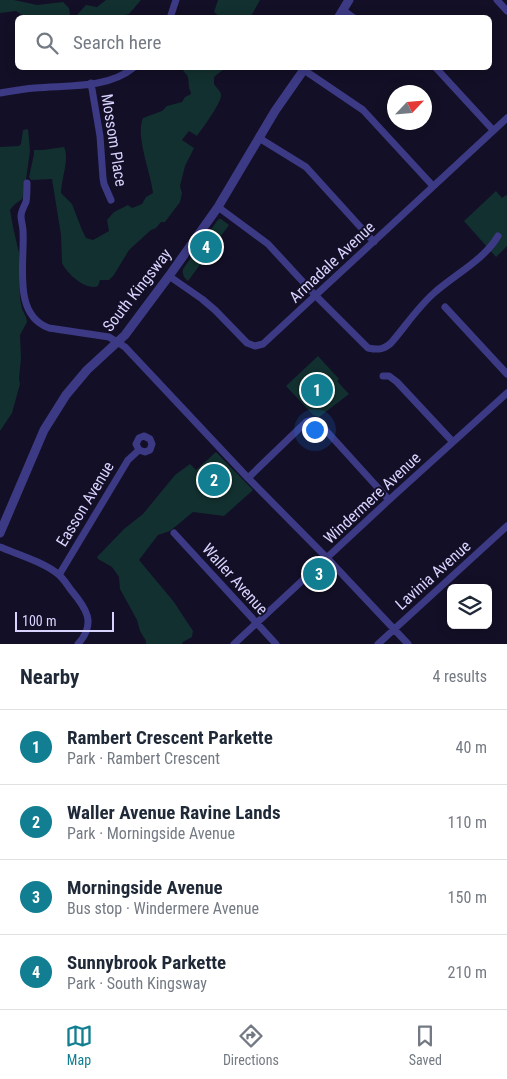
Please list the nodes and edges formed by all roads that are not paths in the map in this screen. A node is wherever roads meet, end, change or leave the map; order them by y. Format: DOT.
graph roads {
  1 [pos="176,0"];
  2 [pos="349,0"];
  3 [pos="497,0"];
  4 [pos="507,11"];
  5 [pos="340,14"];
  6 [pos="171,15"];
  7 [pos="130,70"];
  8 [pos="304,70"];
  9 [pos="306,70"];
  10 [pos="438,70"];
  11 [pos="91,83"];
  12 [pos="0,93"];
  13 [pos="507,119"];
  14 [pos="493,130"];
  15 [pos="259,138"];
  16 [pos="27,182"];
  17 [pos="433,186"];
  18 [pos="111,200"];
  19 [pos="218,207"];
  20 [pos="498,236"];
  21 [pos="374,242"];
  22 [pos="169,276"];
  23 [pos="315,295"];
  24 [pos="445,307"];
  25 [pos="117,342"];
  26 [pos="507,374"];
  27 [pos="383,376"];
  28 [pos="507,393"];
  29 [pos="453,442"];
  30 [pos="139,450"];
  31 [pos="248,478"];
  32 [pos="389,500"];
  33 [pos="507,526"];
  34 [pos="0,533"];
  35 [pos="174,533"];
  36 [pos="0,547"];
  37 [pos="327,558"];
  38 [pos="59,575"];
  39 [pos="256,623"];
  40 [pos="394,629"];
  41 [pos="78,644"];
  42 [pos="234,644"];
  43 [pos="276,644"];
  44 [pos="378,644"];
  45 [pos="408,644"];
  1 -- 6 [label="street"];
  2 -- 5 [label="street"];
  3 -- 4 [label="street"];
  7 -- 11 [label="street"];
  8 -- 15 [label="street, South Kingsway"];
  9 -- 17 [label="street"];
  10 -- 14 [label="street"];
  11 -- 12 [label="street"];
  11 -- 18 [label="street, Mossom Place"];
  13 -- 14 [label="street, Armadale Avenue"];
  14 -- 17 [label="street, Armadale Avenue"];
  15 -- 19 [label="street, South Kingsway"];
  15 -- 21 [label="street"];
  16 -- 25 [label="street"];
  17 -- 21 [label="street, Armadale Avenue"];
  19 -- 22 [label="street, South Kingsway"];
  19 -- 23 [label="street"];
  20 -- 23 [label="street"];
  21 -- 23 [label="street, Armadale Avenue"];
  22 -- 23 [label="street, Armadale Avenue"];
  22 -- 25 [label="street, South Kingsway"];
  24 -- 26 [label="street"];
  25 -- 31 [label="street"];
  25 -- 34 [label="street, South Kingsway"];
  27 -- 29 [label="street"];
  28 -- 29 [label="street, Windermere Avenue"];
  29 -- 32 [label="street, Windermere Avenue"];
  30 -- 38 [label="street, Easson Avenue"];
  31 -- 32 [label="street"];
  31 -- 37 [label="street"];
  32 -- 37 [label="street, Windermere Avenue"];
  33 -- 40 [label="street, Lavinia Avenue"];
  35 -- 39 [label="street, Waller Avenue"];
  36 -- 38 [label="street"];
  37 -- 39 [label="street, Windermere Avenue"];
  37 -- 40 [label="street"];
  38 -- 41 [label="street"];
  39 -- 42 [label="street, Windermere Avenue"];
  39 -- 43 [label="street, Waller Avenue"];
  40 -- 44 [label="street, Lavinia Avenue"];
  40 -- 45 [label="street"];
}
